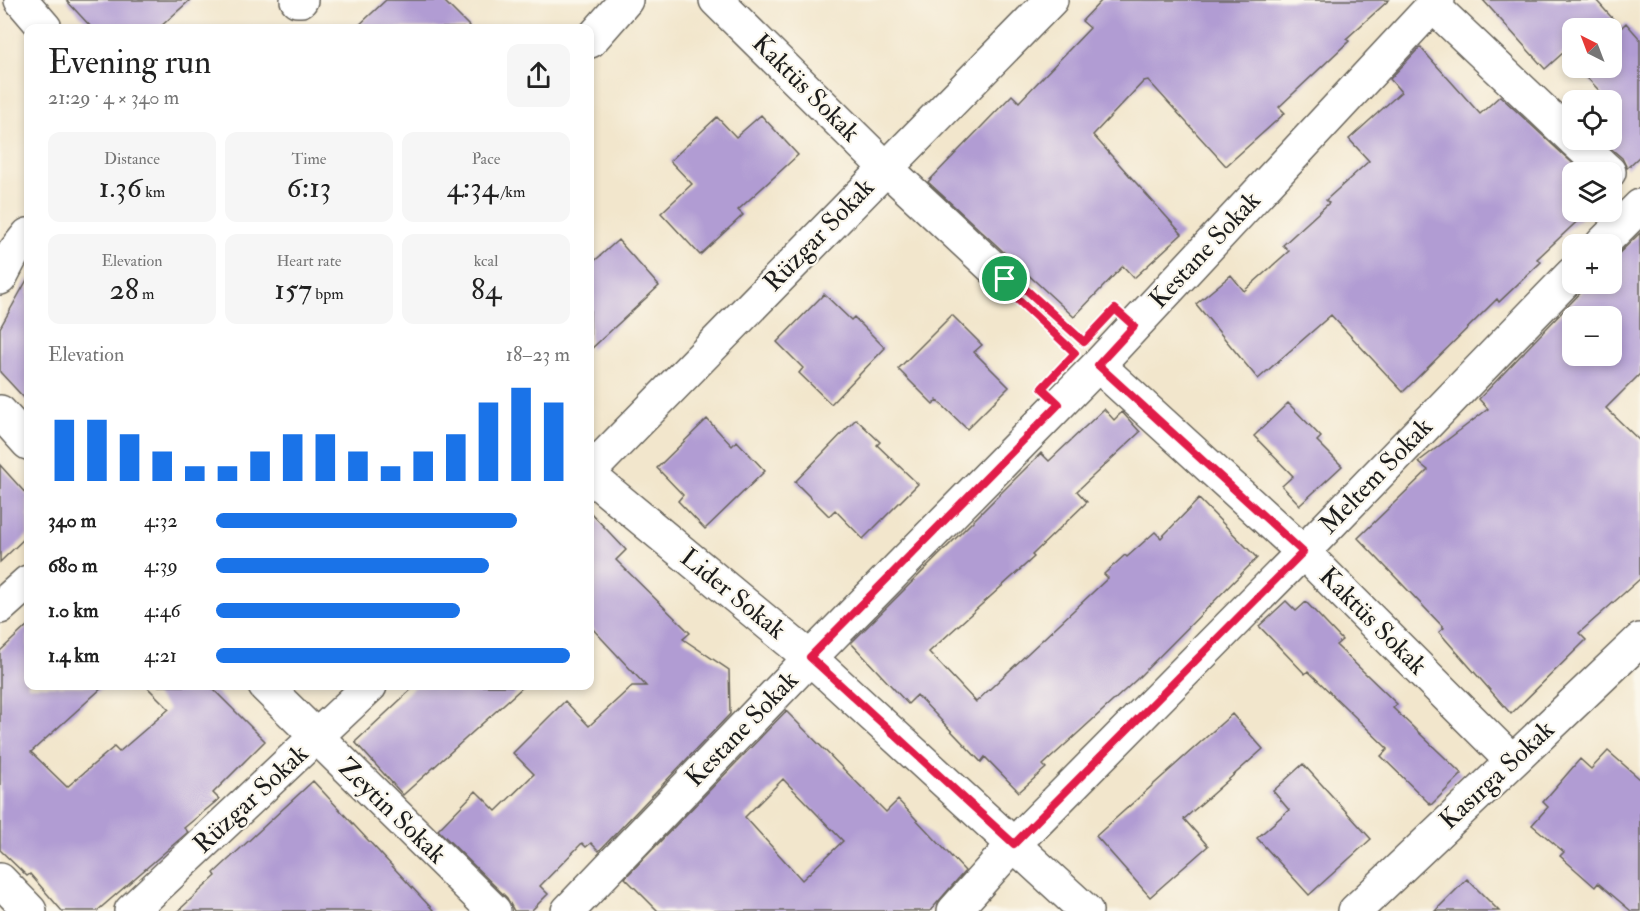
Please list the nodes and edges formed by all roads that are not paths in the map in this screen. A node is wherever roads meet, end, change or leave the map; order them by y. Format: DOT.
graph roads {
  1 [pos="21,0"];
  2 [pos="627,0"];
  3 [pos="716,0"];
  4 [pos="1051,0"];
  5 [pos="1436,3"];
  6 [pos="42,24"];
  7 [pos="594,37"];
  8 [pos="1562,128"];
  9 [pos="1585,150"];
  10 [pos="1597,162"];
  11 [pos="885,167"];
  12 [pos="1622,186"];
  13 [pos="1640,204"];
  14 [pos="1612,234"];
  15 [pos="24,241"];
  16 [pos="0,278"];
  17 [pos="1005,279"];
  18 [pos="1562,284"];
  19 [pos="1086,353"];
  20 [pos="0,412"];
  21 [pos="24,439"];
  22 [pos="594,470"];
  23 [pos="594,477"];
  24 [pos="1303,552"];
  25 [pos="24,586"];
  26 [pos="0,607"];
  27 [pos="1636,654"];
  28 [pos="810,657"];
  29 [pos="269,690"];
  30 [pos="366,690"];
  31 [pos="316,737"];
  32 [pos="1511,760"];
  33 [pos="1014,844"];
  34 [pos="0,880"];
  35 [pos="30,911"];
  36 [pos="131,911"];
  37 [pos="494,911"];
  38 [pos="568,911"];
  39 [pos="954,911"];
  40 [pos="1086,911"];
  41 [pos="1355,911"];
  1 -- 6 [label="street"];
  2 -- 7 [label="street"];
  3 -- 11 [label="street, Kaktüs Sokak"];
  4 -- 11 [label="street, Rüzgar Sokak"];
  5 -- 8 [label="street"];
  5 -- 19 [label="street, Kestane Sokak"];
  9 -- 10 [label="street"];
  11 -- 17 [label="street, Kaktüs Sokak"];
  11 -- 22 [label="street, Rüzgar Sokak"];
  12 -- 13 [label="street"];
  13 -- 14 [label="street"];
  15 -- 16 [label="street"];
  18 -- 24 [label="street, Meltem Sokak"];
  19 -- 24 [label="street, Kaktüs Sokak"];
  19 -- 28 [label="street, Kestane Sokak"];
  20 -- 21 [label="street"];
  23 -- 28 [label="street, Lider Sokak"];
  24 -- 32 [label="street, Kaktüs Sokak"];
  24 -- 33 [label="street, Meltem Sokak"];
  25 -- 26 [label="street"];
  27 -- 32 [label="street, Kasırga Sokak"];
  28 -- 33 [label="street, Lider Sokak"];
  28 -- 38 [label="street, Kestane Sokak"];
  29 -- 31 [label="street, Zeytin Sokak"];
  30 -- 31 [label="street, Rüzgar Sokak"];
  31 -- 36 [label="street, Rüzgar Sokak"];
  31 -- 37 [label="street, Zeytin Sokak"];
  32 -- 41 [label="street, Kasırga Sokak"];
  33 -- 39 [label="street, Meltem Sokak"];
  33 -- 40 [label="street, Lider Sokak"];
  34 -- 35 [label="street"];
}
